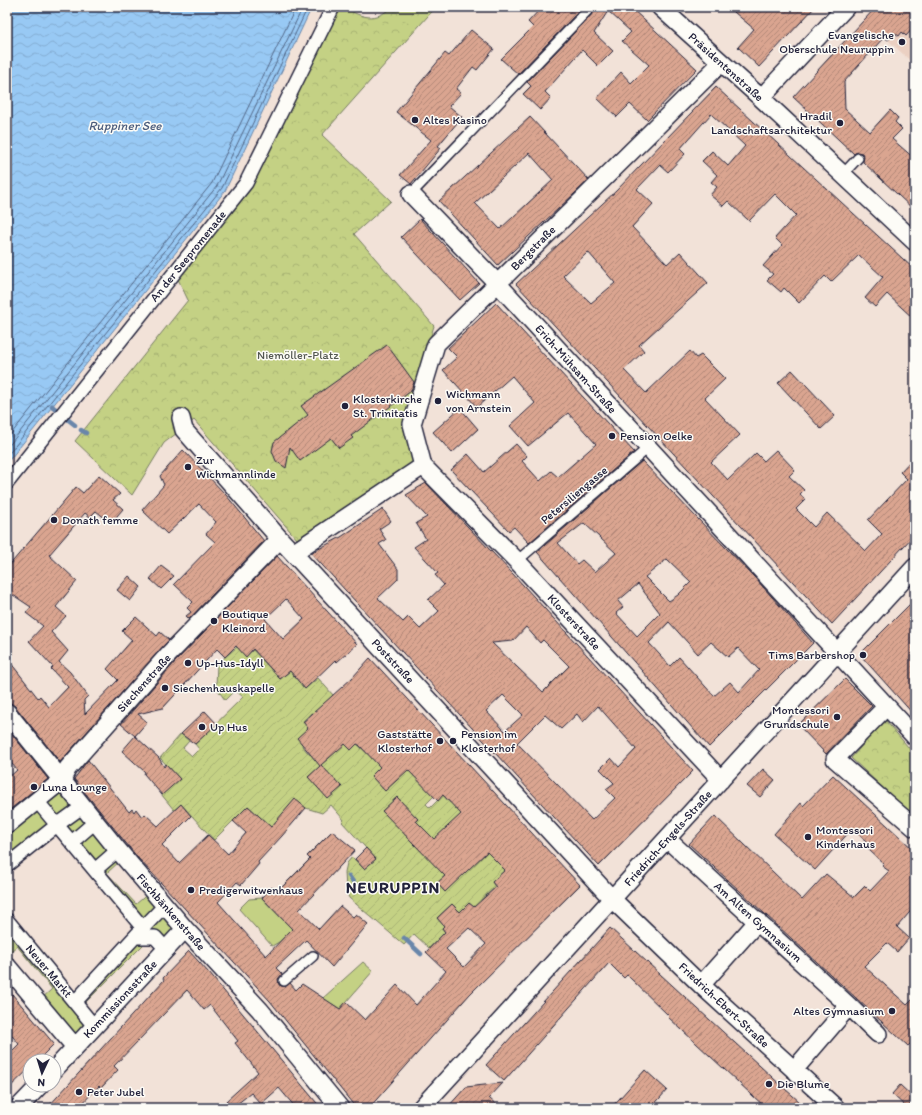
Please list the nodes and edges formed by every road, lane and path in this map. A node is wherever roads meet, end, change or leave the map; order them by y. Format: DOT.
graph roads {
  1 [pos="333,7"];
  2 [pos="590,7"];
  3 [pos="660,7"];
  4 [pos="846,7"];
  5 [pos="721,63"];
  6 [pos="761,98"];
  7 [pos="858,158"];
  8 [pos="843,174"];
  9 [pos="411,194"];
  10 [pos="915,242"];
  11 [pos="497,283"];
  12 [pos="180,418"];
  13 [pos="648,448"];
  14 [pos="423,466"];
  15 [pos="7,483"];
  16 [pos="280,539"];
  17 [pos="293,553"];
  18 [pos="517,561"];
  19 [pos="915,567"];
  20 [pos="837,653"];
  21 [pos="886,707"];
  22 [pos="7,712"];
  23 [pos="915,737"];
  24 [pos="720,780"];
  25 [pos="60,781"];
  26 [pos="37,801"];
  27 [pos="82,807"];
  28 [pos="95,822"];
  29 [pos="7,825"];
  30 [pos="57,826"];
  31 [pos="915,826"];
  32 [pos="667,839"];
  33 [pos="72,842"];
  34 [pos="118,850"];
  35 [pos="7,865"];
  36 [pos="94,870"];
  37 [pos="613,900"];
  38 [pos="165,905"];
  39 [pos="7,920"];
  40 [pos="758,921"];
  41 [pos="185,929"];
  42 [pos="139,933"];
  43 [pos="166,950"];
  44 [pos="313,956"];
  45 [pos="7,966"];
  46 [pos="284,981"];
  47 [pos="701,985"];
  48 [pos="75,1002"];
  49 [pos="849,1006"];
  50 [pos="94,1026"];
  51 [pos="878,1034"];
  52 [pos="75,1047"];
  53 [pos="62,1061"];
  54 [pos="794,1070"];
  55 [pos="32,1093"];
  56 [pos="18,1108"];
  57 [pos="340,1108"];
  58 [pos="421,1108"];
  59 [pos="836,1108"];
  1 -- 15 [label="street, An der Seepromenade"];
  2 -- 9 [label="lane"];
  3 -- 5 [label="street, Präsidentenstraße"];
  4 -- 6 [label="street"];
  5 -- 6 [label="street, Präsidentenstraße"];
  5 -- 11 [label="street, Bergstraße"];
  6 -- 8 [label="street, Präsidentenstraße"];
  7 -- 8 [label="lane"];
  8 -- 10 [label="street, Präsidentenstraße"];
  9 -- 11 [label="street, Erich-Mühsam-Straße"];
  11 -- 13 [label="street, Erich-Mühsam-Straße"];
  11 -- 14 [label="street, Bergstraße"];
  12 -- 16 [label="street, Poststraße"];
  13 -- 18 [label="lane, Petersiliengasse"];
  13 -- 20 [label="street, Erich-Mühsam-Straße"];
  14 -- 17 [label="street"];
  14 -- 18 [label="street, Klosterstraße"];
  16 -- 17 [label="street, Poststraße"];
  16 -- 25 [label="street, Siechenstraße"];
  17 -- 37 [label="street, Poststraße"];
  18 -- 24 [label="street, Klosterstraße"];
  19 -- 20 [label="street, Friedrich-Engels-Straße"];
  20 -- 21 [label="street, Erich-Mühsam-Straße"];
  20 -- 24 [label="street, Friedrich-Engels-Straße"];
  21 -- 23 [label="street, Erich-Mühsam-Straße"];
  21 -- 31 [label="street"];
  22 -- 25 [label="street, Fischbänkenstraße"];
  24 -- 32 [label="street, Friedrich-Engels-Straße"];
  25 -- 26 [label="street, Siechenstraße"];
  25 -- 27 [label="street, Fischbänkenstraße"];
  26 -- 29 [label="street, Siechenstraße"];
  26 -- 30 [label="street"];
  27 -- 28 [label="street, Fischbänkenstraße"];
  27 -- 30 [label="street"];
  28 -- 33 [label="street"];
  28 -- 34 [label="street, Fischbänkenstraße"];
  30 -- 33 [label="street"];
  30 -- 35 [label="street"];
  32 -- 37 [label="street, Friedrich-Engels-Straße"];
  32 -- 40 [label="street, Am Alten Gymnasium"];
  33 -- 36 [label="street"];
  34 -- 36 [label="street"];
  34 -- 38 [label="street, Fischbänkenstraße"];
  36 -- 42 [label="street"];
  37 -- 47 [label="street, Friedrich-Ebert-Straße"];
  37 -- 58 [label="street, Friedrich-Engels-Straße"];
  38 -- 41 [label="street, Fischbänkenstraße"];
  38 -- 42 [label="street, Neuer Markt"];
  39 -- 48 [label="street, Neuer Markt"];
  40 -- 47 [label="street"];
  40 -- 49 [label="street, Am Alten Gymnasium"];
  41 -- 43 [label="street, Kommissionsstraße"];
  41 -- 57 [label="street, Fischbänkenstraße"];
  42 -- 43 [label="street"];
  42 -- 48 [label="street, Neuer Markt"];
  43 -- 50 [label="street, Kommissionsstraße"];
  44 -- 46 [label="lane"];
  45 -- 52 [label="street"];
  47 -- 54 [label="street, Friedrich-Ebert-Straße"];
  48 -- 50 [label="street, Neuer Markt"];
  49 -- 51 [label="street, Am Alten Gymnasium"];
  49 -- 54 [label="street"];
  50 -- 52 [label="street, Kommissionsstraße"];
  52 -- 53 [label="street, Kommissionsstraße"];
  54 -- 59 [label="street, Friedrich-Ebert-Straße"];
  55 -- 56 [label="street"];
}
